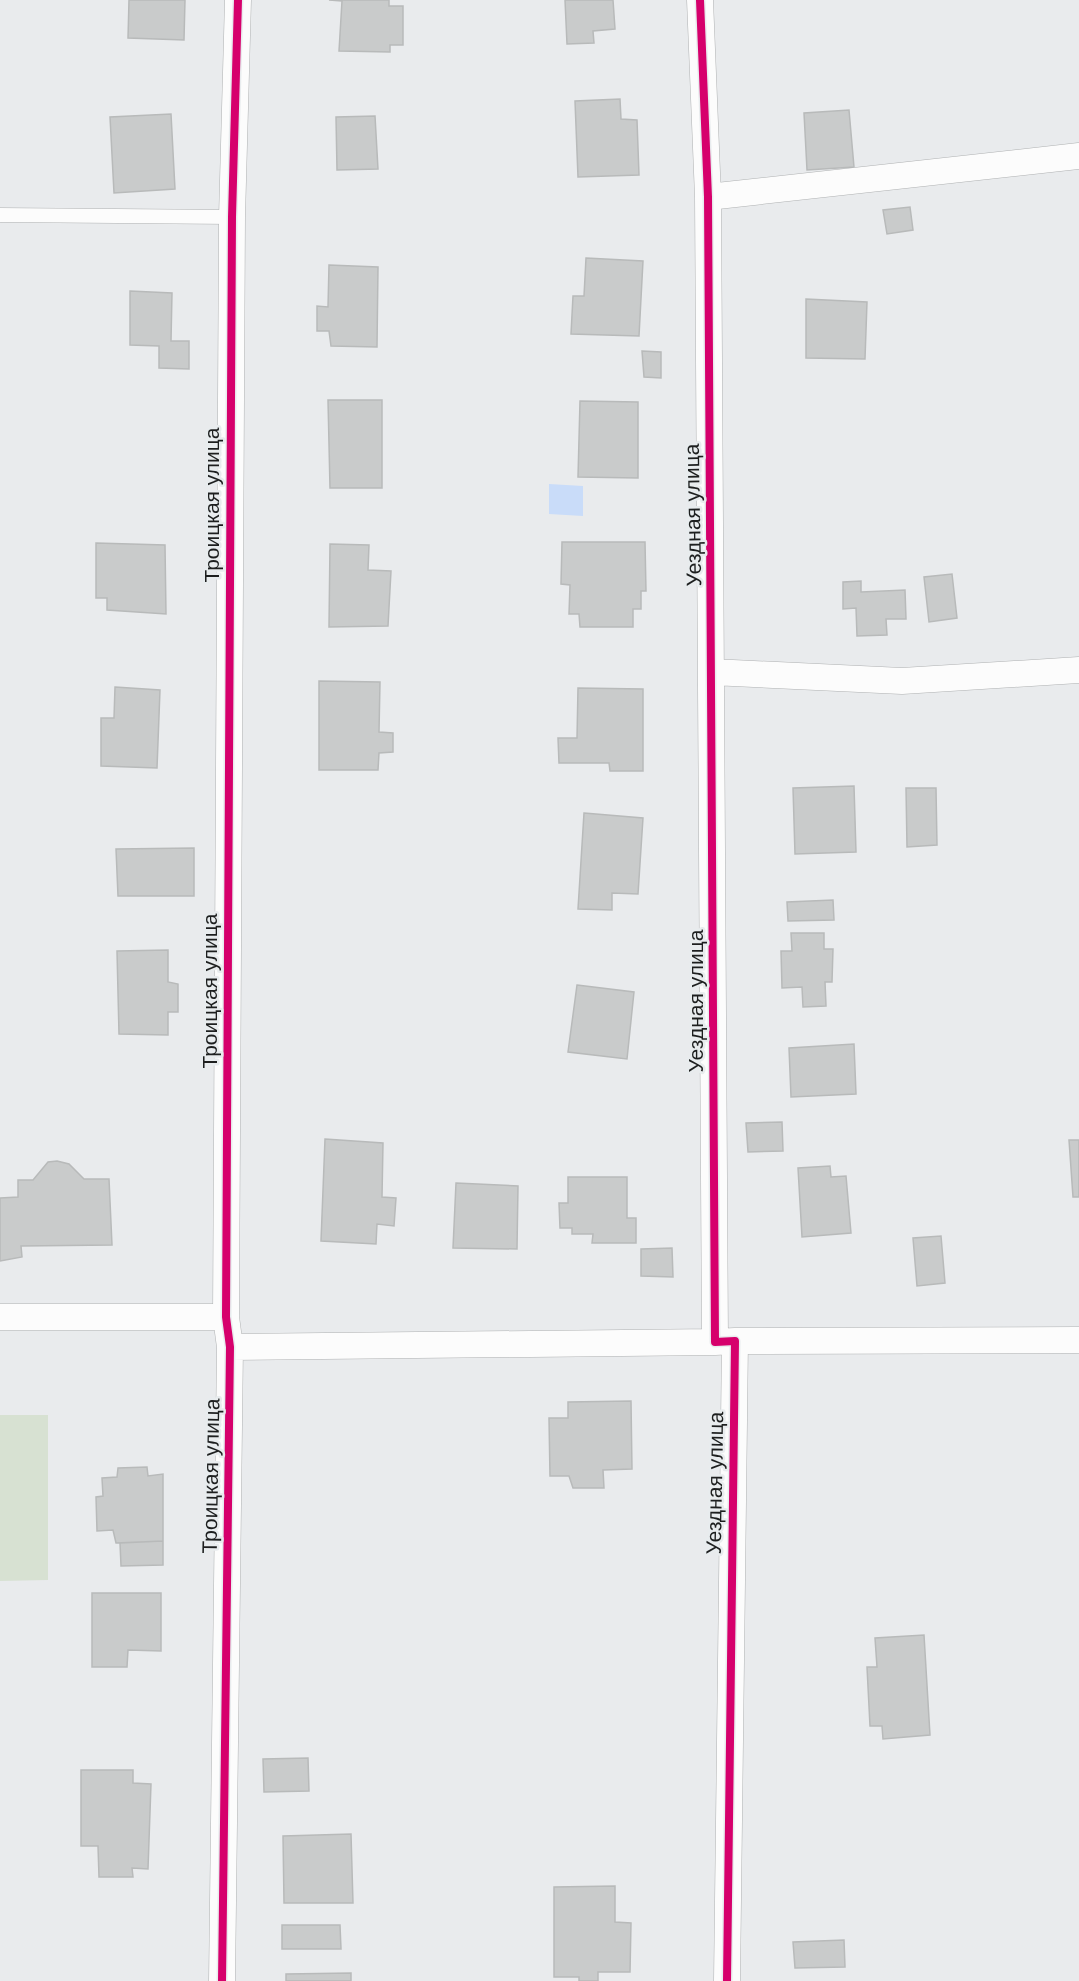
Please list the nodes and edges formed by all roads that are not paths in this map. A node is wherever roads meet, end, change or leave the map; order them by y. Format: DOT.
graph roads {
  1 [pos="238,0"];
  2 [pos="700,0"];
  3 [pos="1079,156"];
  4 [pos="708,197"];
  5 [pos="0,215"];
  6 [pos="232,217"];
  7 [pos="1079,670"];
  8 [pos="712,672"];
  9 [pos="0,1317"];
  10 [pos="226,1317"];
  11 [pos="1079,1340"];
  12 [pos="725,1342"];
  13 [pos="230,1347"];
  14 [pos="222,1981"];
  15 [pos="727,1981"];
  1 -- 6 [label="street, Троицкая улица"];
  2 -- 4 [label="street, Уездная улица"];
  3 -- 4 [label="street"];
  4 -- 8 [label="street, Уездная улица"];
  5 -- 6 [label="lane"];
  6 -- 10 [label="street, Троицкая улица"];
  7 -- 8 [label="street"];
  8 -- 12 [label="street, Уездная улица"];
  9 -- 10 [label="street"];
  10 -- 13 [label="street, Троицкая улица"];
  11 -- 12 [label="street"];
  12 -- 13 [label="street"];
  12 -- 15 [label="street, Уездная улица"];
  13 -- 14 [label="street, Троицкая улица"];
}
